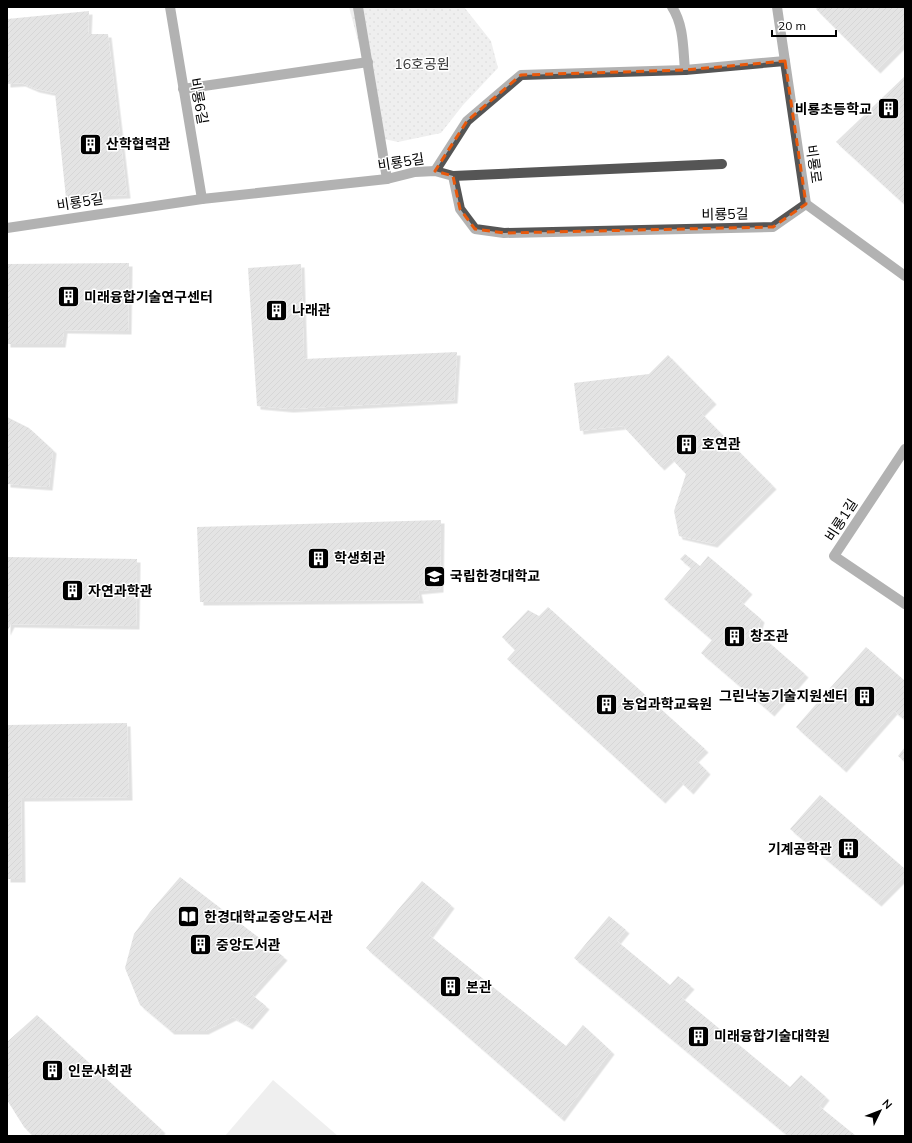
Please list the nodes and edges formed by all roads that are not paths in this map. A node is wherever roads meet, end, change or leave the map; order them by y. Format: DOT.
graph roads {
  1 [pos="170,7"];
  2 [pos="358,7"];
  3 [pos="672,7"];
  4 [pos="778,7"];
  5 [pos="785,61"];
  6 [pos="368,62"];
  7 [pos="685,70"];
  8 [pos="183,89"];
  9 [pos="722,164"];
  10 [pos="436,171"];
  11 [pos="453,176"];
  12 [pos="387,179"];
  13 [pos="202,199"];
  14 [pos="806,204"];
  15 [pos="7,228"];
  16 [pos="905,276"];
  17 [pos="905,449"];
  18 [pos="905,604"];
  1 -- 8 [label="street, 비룡6길"];
  2 -- 6 [label="street"];
  3 -- 7 [label="street"];
  4 -- 5 [label="street, 비룡로"];
  5 -- 7 [label="street"];
  5 -- 14 [label="street, 비룡로"];
  6 -- 8 [label="street"];
  6 -- 12 [label="street"];
  7 -- 10 [label="street"];
  8 -- 13 [label="street, 비룡6길"];
  9 -- 11 [label="street"];
  10 -- 11 [label="street, 비룡5길"];
  10 -- 12 [label="street, 비룡5길"];
  11 -- 14 [label="street, 비룡5길"];
  12 -- 13 [label="street, 비룡5길"];
  13 -- 15 [label="street, 비룡5길"];
  14 -- 16 [label="street, 비룡로"];
  17 -- 18 [label="street, 비룡1길"];
}
